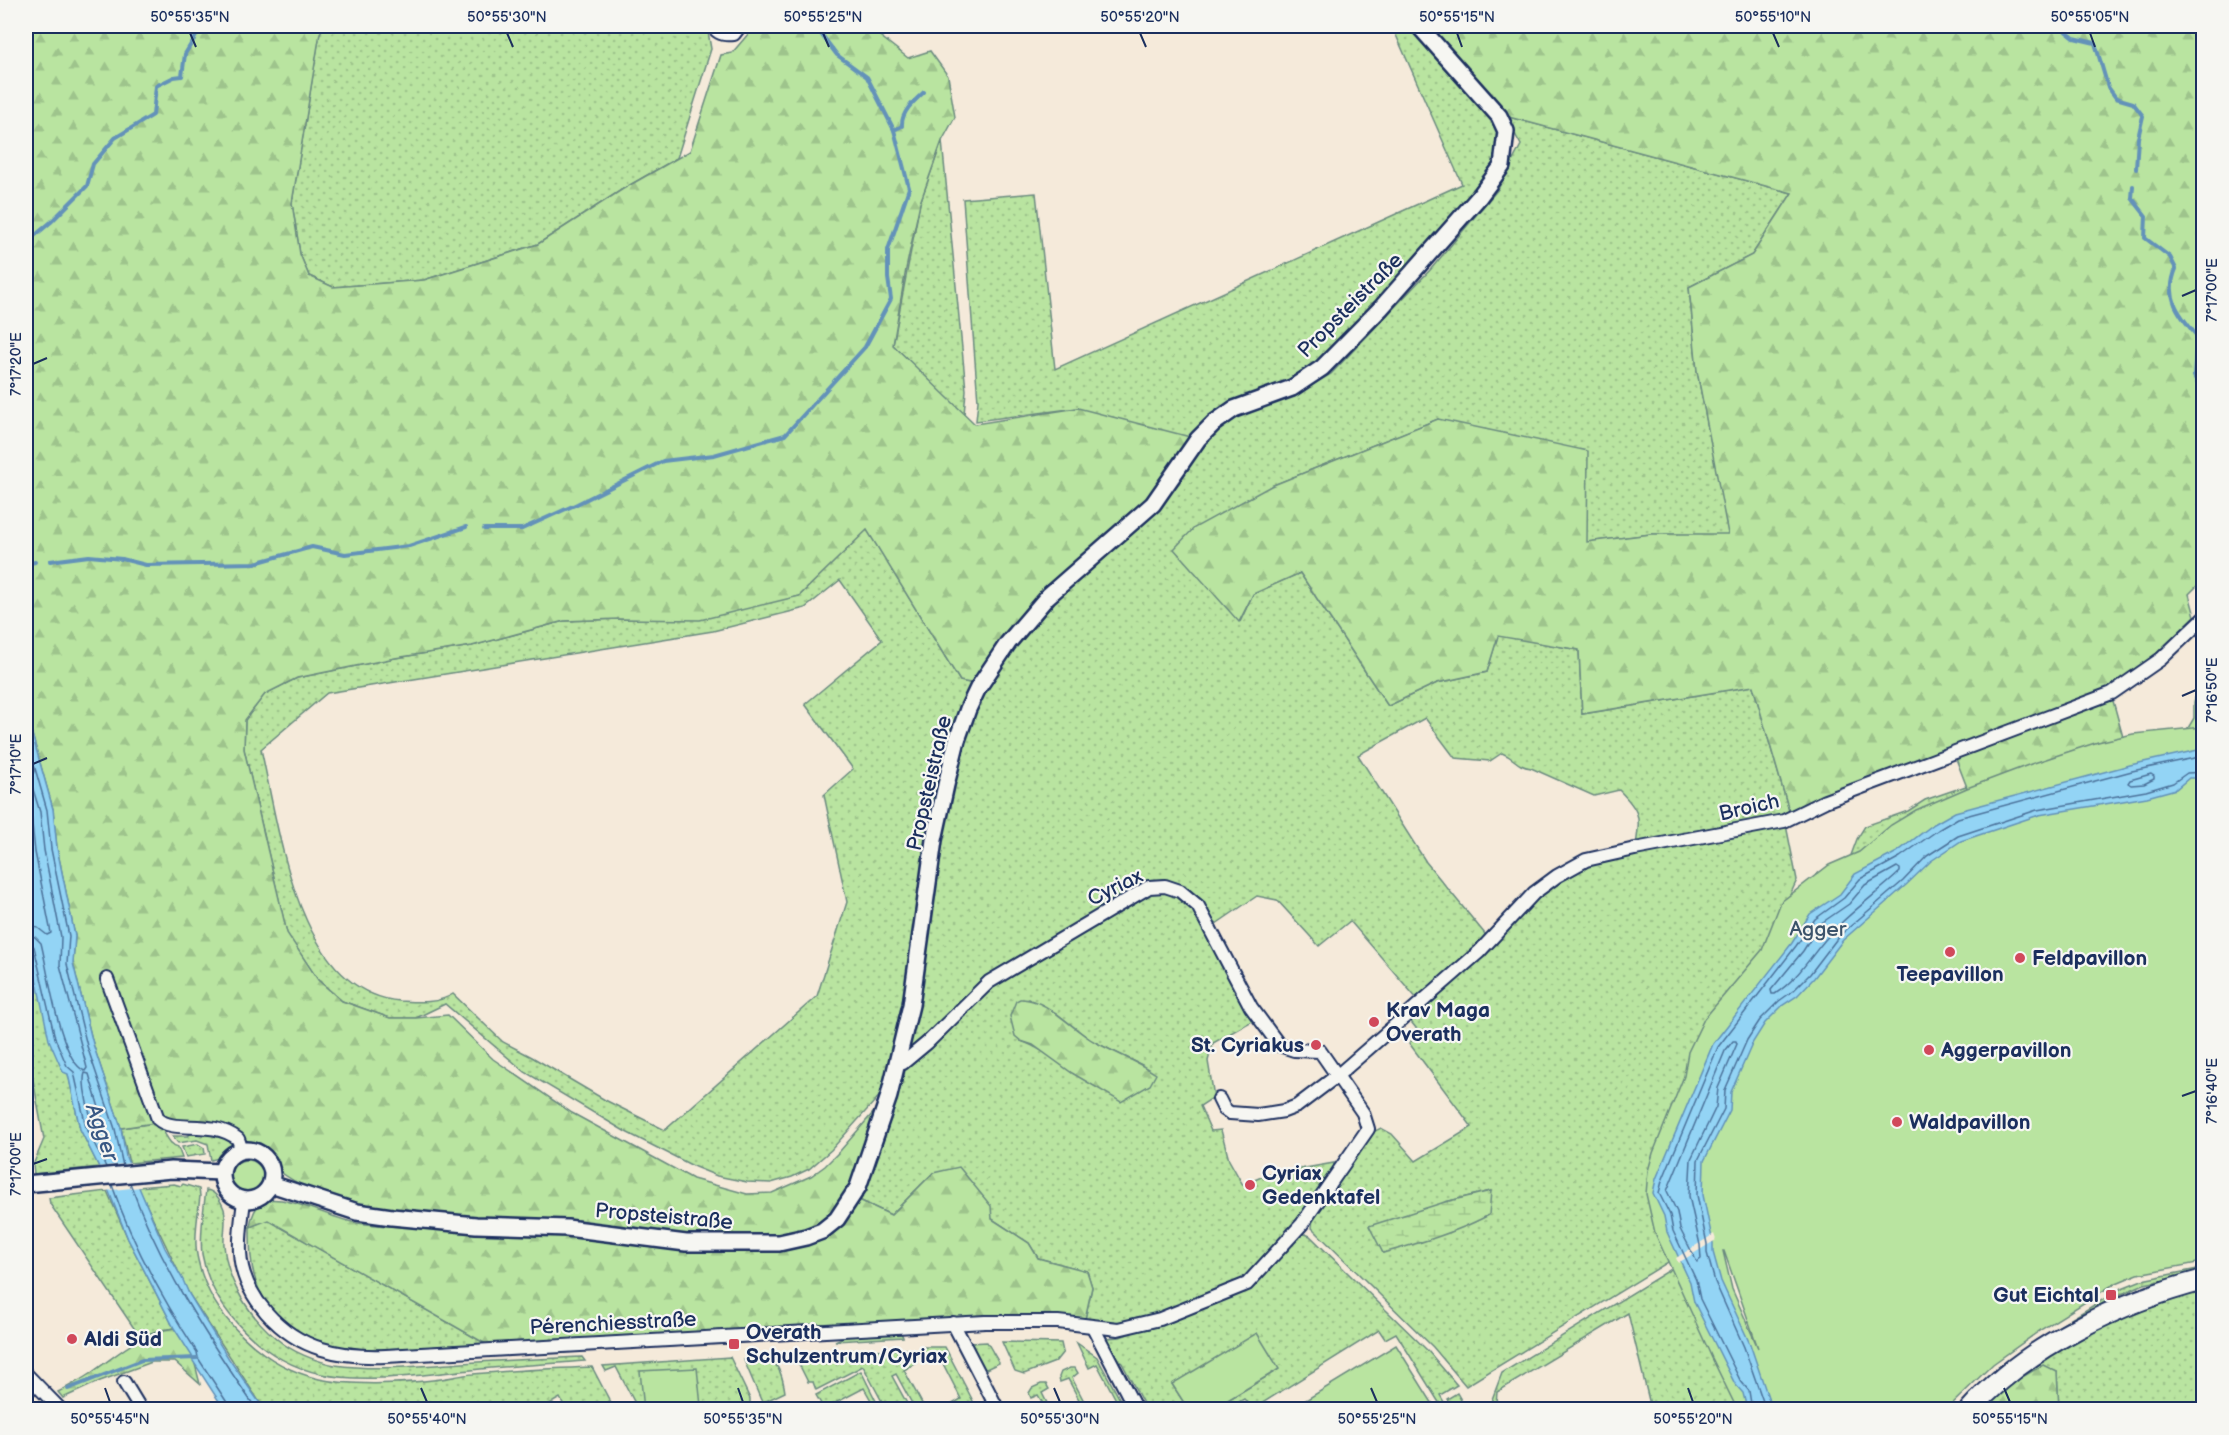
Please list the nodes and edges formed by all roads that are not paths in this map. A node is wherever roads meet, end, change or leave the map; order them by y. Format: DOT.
graph roads {
  1 [pos="714,26"];
  2 [pos="740,26"];
  3 [pos="1419,26"];
  4 [pos="2204,618"];
  5 [pos="106,979"];
  6 [pos="896,1065"];
  7 [pos="1338,1075"];
  8 [pos="1219,1099"];
  9 [pos="242,1151"];
  10 [pos="222,1172"];
  11 [pos="26,1184"];
  12 [pos="271,1184"];
  13 [pos="243,1201"];
  14 [pos="2204,1280"];
  15 [pos="953,1323"];
  16 [pos="1093,1327"];
  17 [pos="26,1374"];
  18 [pos="124,1382"];
  19 [pos="61,1410"];
  20 [pos="141,1410"];
  21 [pos="998,1410"];
  22 [pos="1136,1410"];
  23 [pos="1970,1410"];
  1 -- 2 [label="street"];
  3 -- 6 [label="street, Propsteistraße"];
  4 -- 7 [label="street, Broich"];
  5 -- 9 [label="street"];
  6 -- 7 [label="street, Cyriax"];
  6 -- 12 [label="street, Propsteistraße"];
  7 -- 8 [label="street"];
  7 -- 16 [label="street, Cyriax"];
  9 -- 10 [label="street"];
  9 -- 12 [label="street"];
  10 -- 11 [label="street"];
  10 -- 13 [label="street"];
  12 -- 13 [label="street"];
  13 -- 15 [label="street, Pérenchiesstraße"];
  14 -- 23 [label="main road"];
  15 -- 16 [label="street, Pérenchiesstraße"];
  15 -- 21 [label="street"];
  16 -- 22 [label="street"];
  17 -- 19 [label="street"];
  18 -- 20 [label="street"];
}
